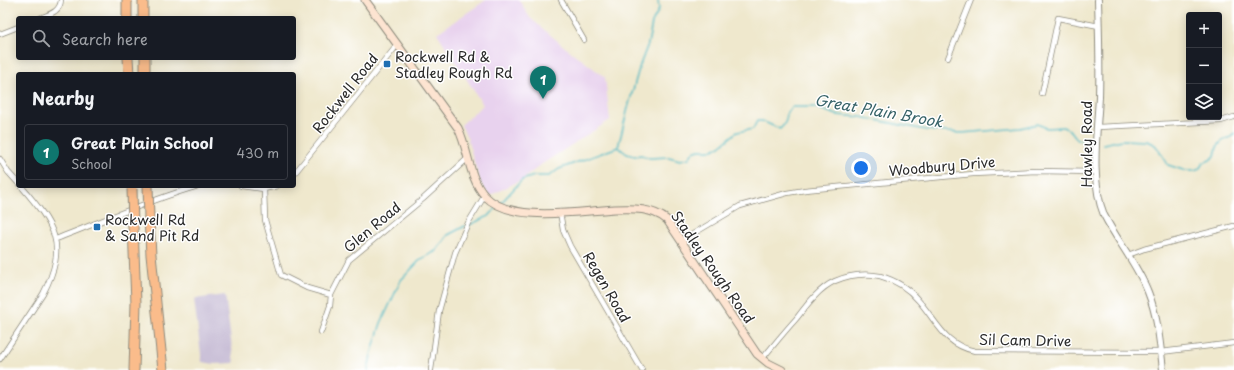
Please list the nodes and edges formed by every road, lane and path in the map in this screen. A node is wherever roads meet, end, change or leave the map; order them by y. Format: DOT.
graph roads {
  1 [pos="61,0"];
  2 [pos="126,0"];
  3 [pos="143,0"];
  4 [pos="365,0"];
  5 [pos="561,0"];
  6 [pos="972,0"];
  7 [pos="1098,0"];
  8 [pos="44,16"];
  9 [pos="127,16"];
  10 [pos="144,16"];
  11 [pos="1098,26"];
  12 [pos="16,28"];
  13 [pos="0,34"];
  14 [pos="584,40"];
  15 [pos="398,44"];
  16 [pos="948,58"];
  17 [pos="128,60"];
  18 [pos="145,60"];
  19 [pos="129,72"];
  20 [pos="145,72"];
  21 [pos="1042,94"];
  22 [pos="1234,117"];
  23 [pos="1098,127"];
  24 [pos="468,158"];
  25 [pos="0,159"];
  26 [pos="296,172"];
  27 [pos="1096,172"];
  28 [pos="16,181"];
  29 [pos="23,188"];
  30 [pos="132,188"];
  31 [pos="148,188"];
  32 [pos="190,188"];
  33 [pos="256,188"];
  34 [pos="268,188"];
  35 [pos="264,189"];
  36 [pos="485,195"];
  37 [pos="560,212"];
  38 [pos="1234,226"];
  39 [pos="133,228"];
  40 [pos="56,239"];
  41 [pos="681,241"];
  42 [pos="1128,255"];
  43 [pos="331,295"];
  44 [pos="321,332"];
  45 [pos="1234,343"];
  46 [pos="1161,352"];
  47 [pos="0,359"];
  48 [pos="762,359"];
  49 [pos="129,370"];
  50 [pos="134,370"];
  51 [pos="163,370"];
  52 [pos="431,370"];
  53 [pos="642,370"];
  54 [pos="782,370"];
  55 [pos="1163,370"];
  1 -- 8 [label="street"];
  2 -- 9 [label="highway"];
  3 -- 10 [label="highway"];
  4 -- 15 [label="main road, Stadley Rough Road"];
  5 -- 14 [label="street"];
  6 -- 16 [label="street"];
  7 -- 11 [label="street, Hawley Road"];
  11 -- 21 [label="street"];
  11 -- 23 [label="street, Hawley Road"];
  12 -- 13 [label="street"];
  15 -- 24 [label="main road, Stadley Rough Road"];
  15 -- 26 [label="street, Rockwell Road"];
  17 -- 19 [label="highway"];
  18 -- 20 [label="highway"];
  22 -- 23 [label="street"];
  23 -- 27 [label="street, Hawley Road"];
  24 -- 36 [label="main road, Stadley Rough Road"];
  24 -- 43 [label="street, Glen Road"];
  25 -- 28 [label="street"];
  27 -- 41 [label="street, Woodbury Drive"];
  27 -- 42 [label="street, Hawley Road"];
  29 -- 40 [label="street"];
  30 -- 39 [label="highway, bridge"];
  31 -- 51 [label="highway, bridge"];
  32 -- 40 [label="street"];
  33 -- 35 [label="street"];
  34 -- 35 [label="street"];
  35 -- 43 [label="street"];
  36 -- 37 [label="main road, Stadley Rough Road"];
  36 -- 52 [label="street"];
  37 -- 41 [label="main road, Stadley Rough Road"];
  37 -- 53 [label="street, Regen Road"];
  38 -- 42 [label="street"];
  39 -- 49 [label="highway"];
  39 -- 50 [label="highway"];
  40 -- 47 [label="street"];
  41 -- 48 [label="main road, Stadley Rough Road"];
  42 -- 46 [label="street, Hawley Road"];
  43 -- 44 [label="street, Glen Road"];
  45 -- 46 [label="street, Sil Cam Drive"];
  46 -- 48 [label="street, Sil Cam Drive"];
  46 -- 55 [label="street, Hawley Road"];
  48 -- 54 [label="main road, Stadley Rough Road"];
}
